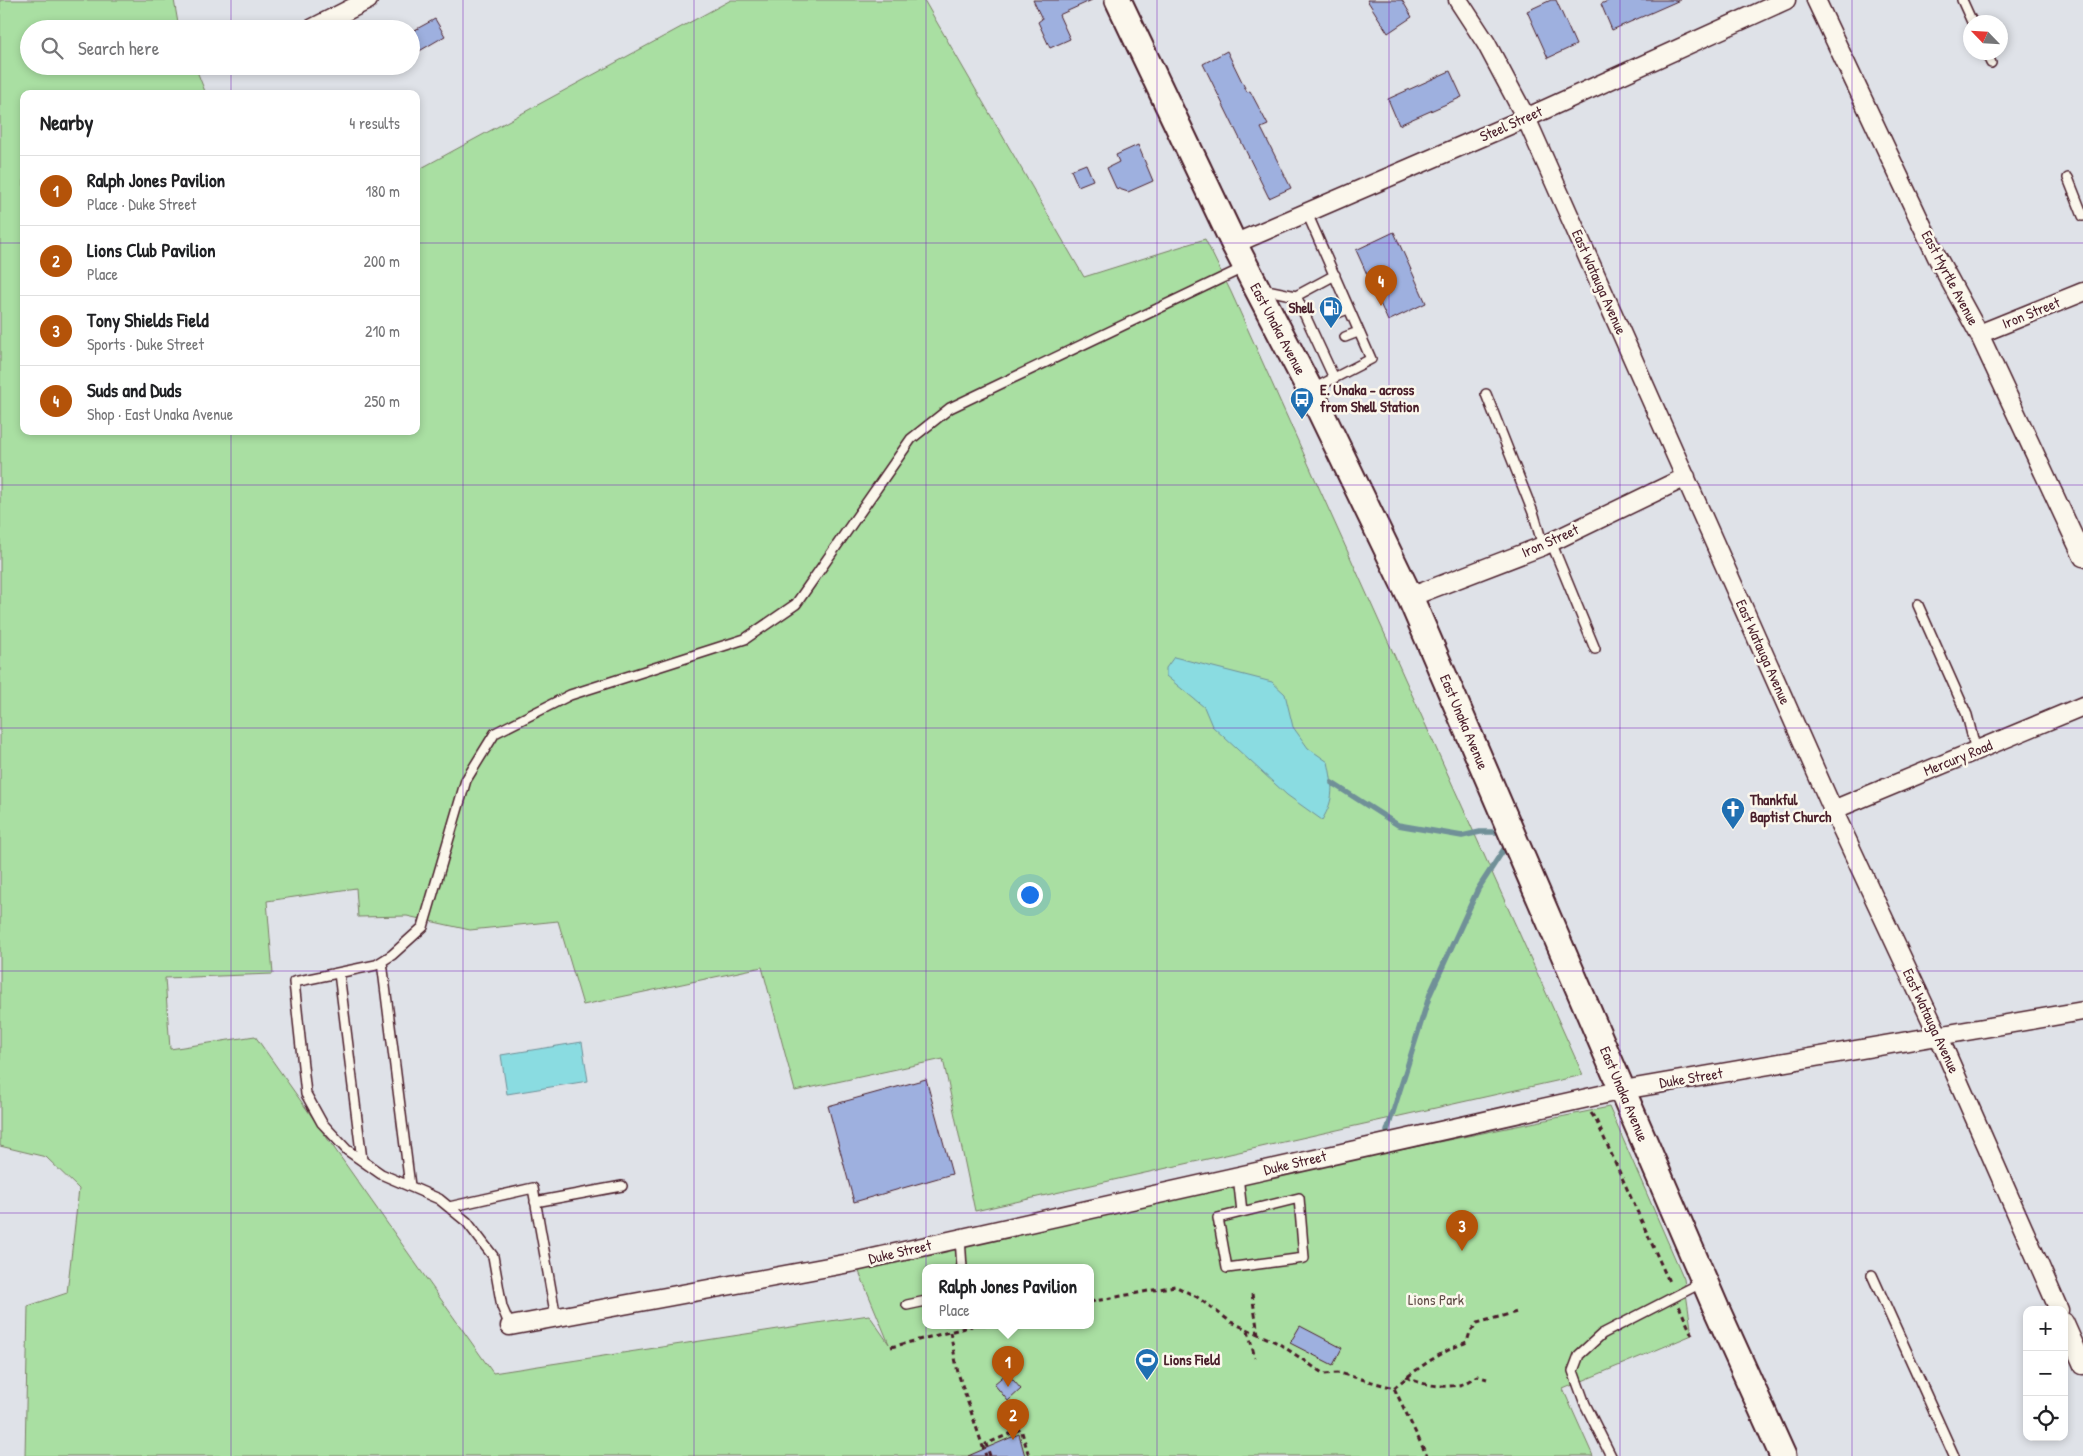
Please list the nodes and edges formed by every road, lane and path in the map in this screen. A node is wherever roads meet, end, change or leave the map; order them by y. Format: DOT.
graph roads {
  1 [pos="368,0"];
  2 [pos="1118,0"];
  3 [pos="1458,0"];
  4 [pos="1786,0"];
  5 [pos="1816,0"];
  6 [pos="1962,0"];
  7 [pos="1969,15"];
  8 [pos="329,20"];
  9 [pos="1989,60"];
  10 [pos="1990,63"];
  11 [pos="1526,118"];
  12 [pos="2068,178"];
  13 [pos="1307,214"];
  14 [pos="2083,216"];
  15 [pos="1234,244"];
  16 [pos="1335,275"];
  17 [pos="1251,277"];
  18 [pos="2083,292"];
  19 [pos="1296,296"];
  20 [pos="1348,309"];
  21 [pos="1335,314"];
  22 [pos="1358,332"];
  23 [pos="1980,334"];
  24 [pos="1345,337"];
  25 [pos="1334,378"];
  26 [pos="1310,390"];
  27 [pos="1486,394"];
  28 [pos="1686,477"];
  29 [pos="1547,544"];
  30 [pos="2083,557"];
  31 [pos="1410,597"];
  32 [pos="1918,605"];
  33 [pos="1595,649"];
  34 [pos="2083,706"];
  35 [pos="1976,751"];
  36 [pos="1833,810"];
  37 [pos="382,962"];
  38 [pos="339,973"];
  39 [pos="2083,1011"];
  40 [pos="1940,1037"];
  41 [pos="1623,1090"];
  42 [pos="1589,1111"];
  43 [pos="362,1160"];
  44 [pos="1238,1176"];
  45 [pos="410,1186"];
  46 [pos="622,1186"];
  47 [pos="536,1202"];
  48 [pos="449,1207"];
  49 [pos="1242,1212"];
  50 [pos="960,1238"];
  51 [pos="962,1264"];
  52 [pos="1872,1275"];
  53 [pos="1705,1281"];
  54 [pos="1252,1294"];
  55 [pos="1675,1295"];
  56 [pos="1094,1301"];
  57 [pos="922,1302"];
  58 [pos="907,1305"];
  59 [pos="2057,1306"];
  60 [pos="1517,1312"];
  61 [pos="556,1318"];
  62 [pos="510,1326"];
  63 [pos="961,1329"];
  64 [pos="1248,1330"];
  65 [pos="2068,1331"];
  66 [pos="950,1332"];
  67 [pos="1258,1335"];
  68 [pos="1692,1335"];
  69 [pos="891,1347"];
  70 [pos="1255,1358"];
  71 [pos="2083,1365"];
  72 [pos="1406,1378"];
  73 [pos="1487,1379"];
  74 [pos="1394,1388"];
  75 [pos="986,1456"];
  76 [pos="990,1456"];
  77 [pos="1029,1456"];
  78 [pos="1426,1456"];
  79 [pos="1611,1456"];
  80 [pos="1783,1456"];
  81 [pos="1954,1456"];
  1 -- 8 [label="street"];
  2 -- 15 [label="main road, East Unaka Avenue"];
  3 -- 11 [label="street, East Watauga Avenue"];
  4 -- 11 [label="street, Steel Street"];
  5 -- 23 [label="street, East Myrtle Avenue"];
  6 -- 7 [label="lane"];
  9 -- 10 [label="lane"];
  11 -- 13 [label="street, Steel Street"];
  11 -- 28 [label="street, East Watauga Avenue"];
  12 -- 14 [label="lane"];
  13 -- 15 [label="street, Steel Street"];
  13 -- 16 [label="lane"];
  15 -- 17 [label="main road, East Unaka Avenue"];
  16 -- 19 [label="lane"];
  16 -- 20 [label="lane"];
  17 -- 19 [label="lane"];
  17 -- 26 [label="main road, East Unaka Avenue"];
  17 -- 37 [label="lane"];
  18 -- 23 [label="street, Iron Street"];
  19 -- 25 [label="lane"];
  20 -- 21 [label="lane"];
  20 -- 22 [label="lane"];
  22 -- 24 [label="lane"];
  22 -- 25 [label="lane"];
  23 -- 30 [label="street, East Myrtle Avenue"];
  25 -- 26 [label="lane"];
  26 -- 31 [label="main road, East Unaka Avenue"];
  27 -- 29 [label="lane"];
  28 -- 29 [label="street, Iron Street"];
  28 -- 36 [label="street, East Watauga Avenue"];
  29 -- 31 [label="street, Iron Street"];
  29 -- 33 [label="lane"];
  31 -- 41 [label="main road, East Unaka Avenue"];
  32 -- 35 [label="lane"];
  34 -- 35 [label="street, Mercury Road"];
  35 -- 36 [label="street, Mercury Road"];
  36 -- 40 [label="street, East Watauga Avenue"];
  37 -- 38 [label="lane"];
  37 -- 45 [label="lane"];
  38 -- 43 [label="lane"];
  38 -- 43 [label="lane"];
  39 -- 40 [label="street, Duke Street"];
  40 -- 41 [label="street, Duke Street"];
  40 -- 59 [label="street, East Watauga Avenue"];
  41 -- 44 [label="street, Duke Street"];
  41 -- 53 [label="main road, East Unaka Avenue"];
  42 -- 55 [label="path"];
  43 -- 45 [label="lane"];
  44 -- 49 [label="lane"];
  44 -- 50 [label="street, Duke Street"];
  45 -- 48 [label="lane"];
  46 -- 47 [label="lane"];
  47 -- 48 [label="lane"];
  47 -- 61 [label="lane"];
  48 -- 62 [label="lane"];
  49 -- 49 [label="lane"];
  50 -- 51 [label="lane"];
  50 -- 61 [label="street, Duke Street"];
  52 -- 81 [label="lane"];
  53 -- 55 [label="lane"];
  53 -- 80 [label="main road, East Unaka Avenue"];
  54 -- 67 [label="path"];
  55 -- 68 [label="path"];
  55 -- 79 [label="lane"];
  56 -- 64 [label="path"];
  57 -- 58 [label="lane"];
  60 -- 72 [label="path"];
  61 -- 62 [label="street, Duke Street"];
  63 -- 66 [label="path"];
  64 -- 67 [label="path"];
  64 -- 70 [label="path"];
  65 -- 71 [label="street"];
  66 -- 69 [label="path"];
  66 -- 75 [label="path"];
  67 -- 74 [label="path"];
  72 -- 73 [label="path"];
  72 -- 74 [label="path"];
  74 -- 78 [label="path"];
  76 -- 77 [label="path"];
}
